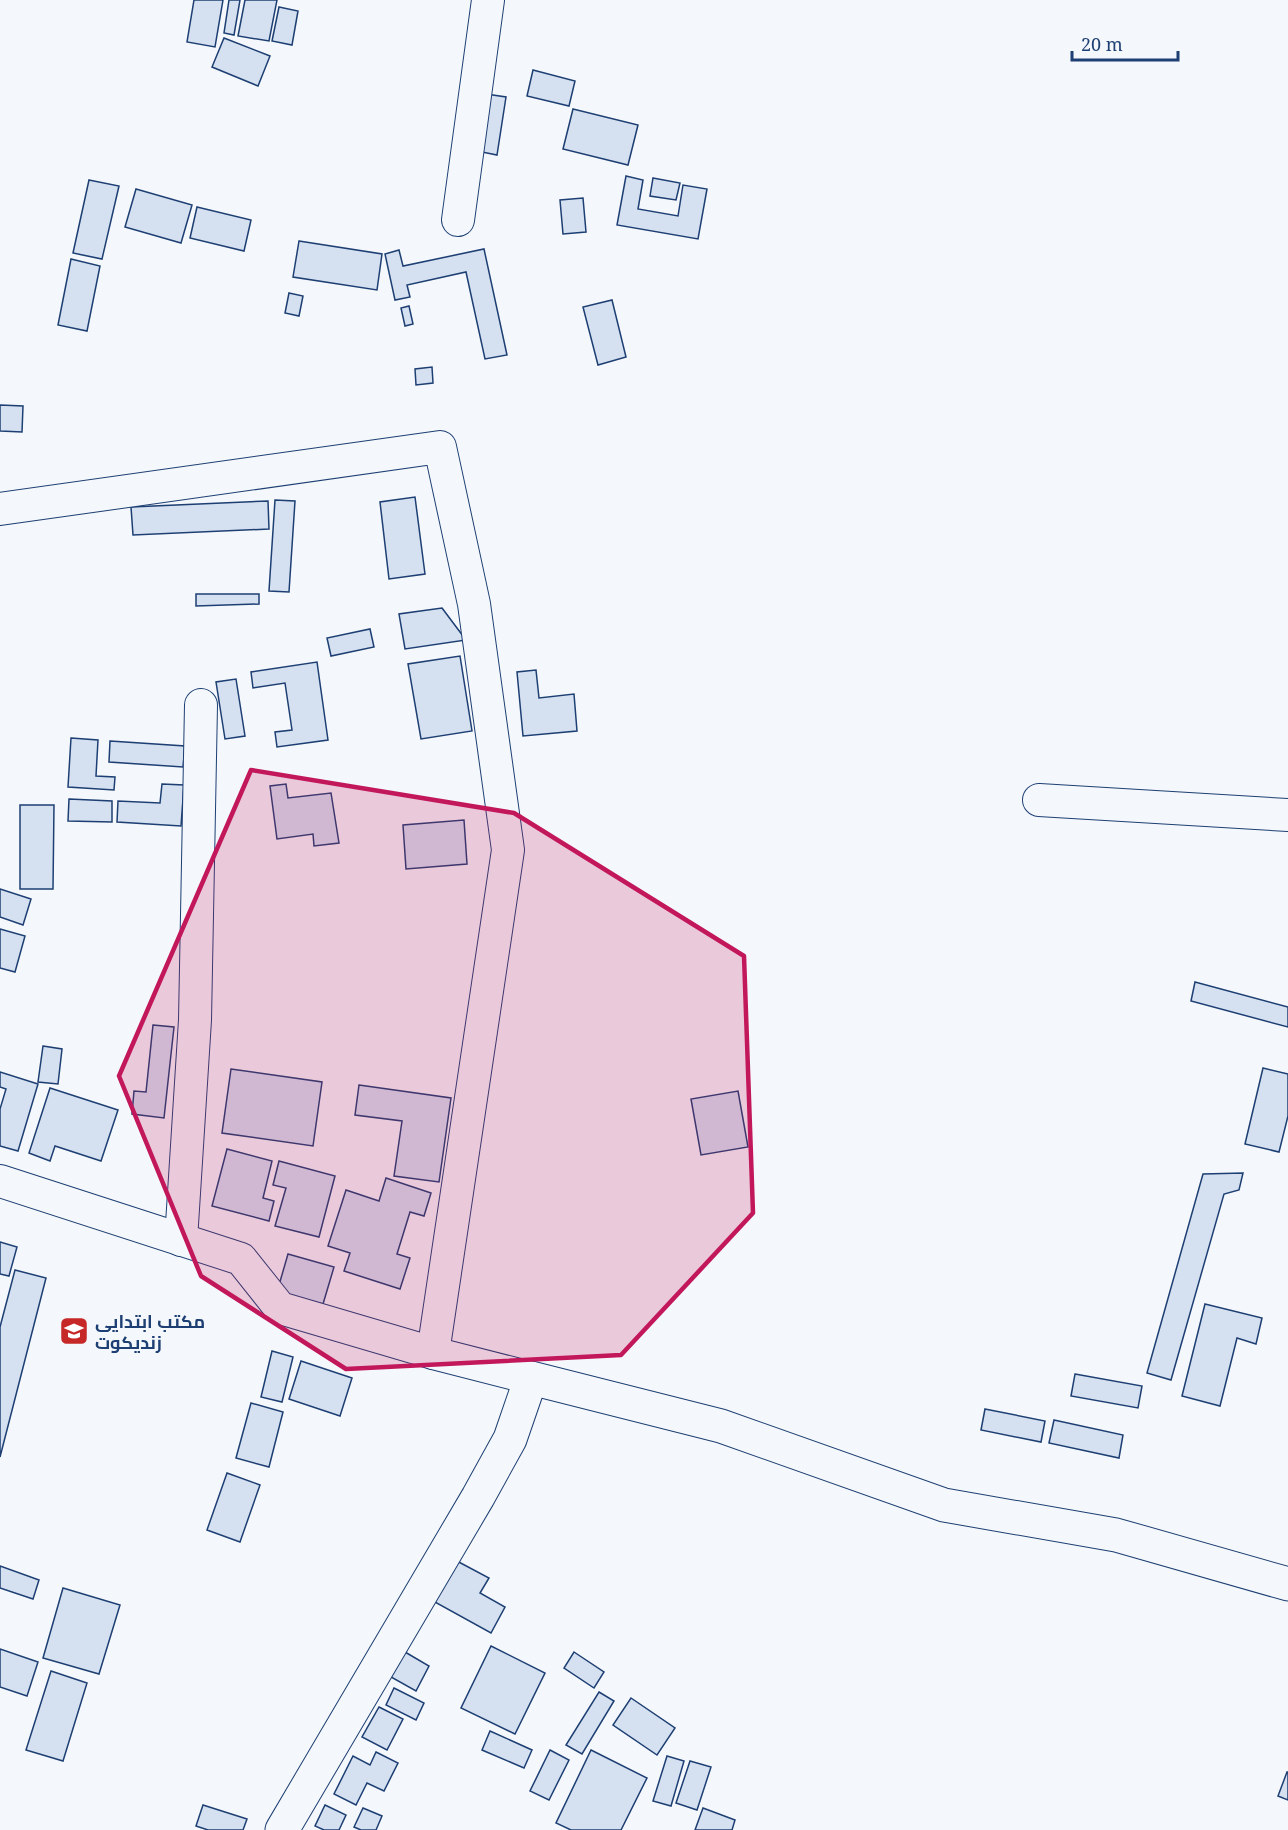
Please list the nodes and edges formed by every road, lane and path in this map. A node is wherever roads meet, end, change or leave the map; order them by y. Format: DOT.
graph roads {
  1 [pos="488,0"];
  2 [pos="458,220"];
  3 [pos="0,509"];
  4 [pos="201,705"];
  5 [pos="1039,800"];
  6 [pos="1288,814"];
  7 [pos="0,1181"];
  8 [pos="181,1240"];
  9 [pos="433,1353"];
  10 [pos="531,1378"];
  11 [pos="1288,1584"];
  12 [pos="282,1830"];
  1 -- 2 [label="street"];
  3 -- 9 [label="street"];
  4 -- 8 [label="street"];
  5 -- 6 [label="street"];
  7 -- 8 [label="street"];
  8 -- 9 [label="street"];
  9 -- 10 [label="street"];
  10 -- 11 [label="street"];
  10 -- 12 [label="street"];
}
